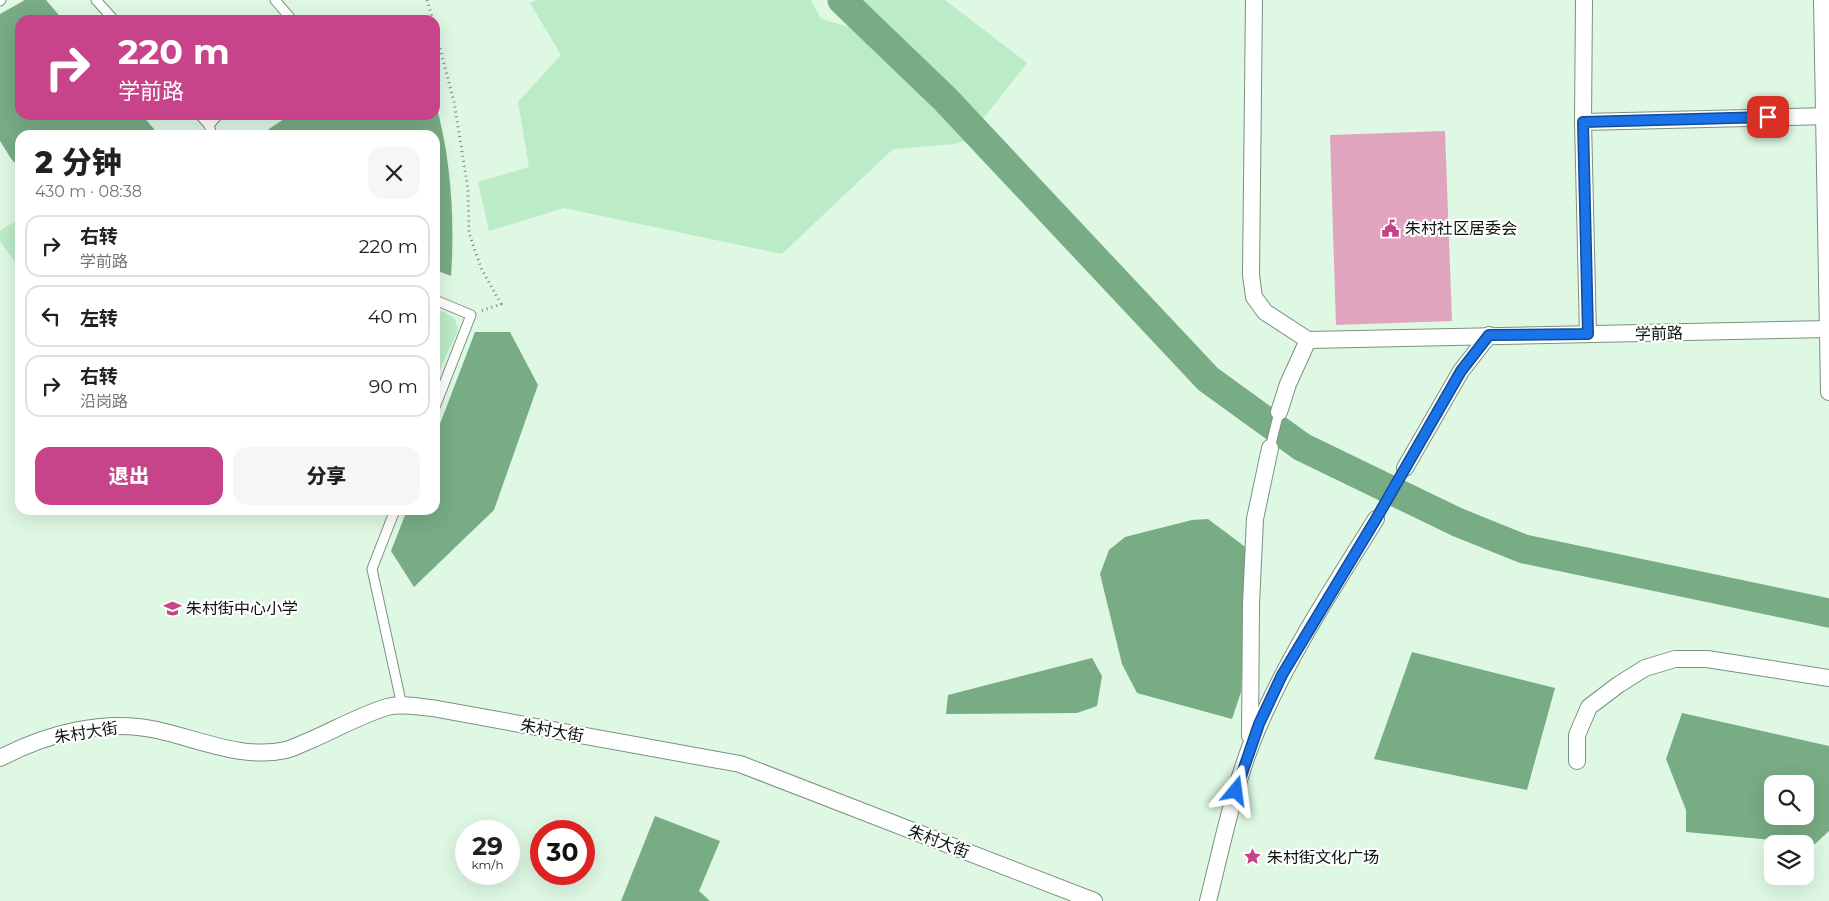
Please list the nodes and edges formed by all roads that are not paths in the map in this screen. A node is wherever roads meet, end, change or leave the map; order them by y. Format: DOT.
graph roads {
  1 [pos="96,0"];
  2 [pos="275,0"];
  3 [pos="1254,0"];
  4 [pos="1584,0"];
  5 [pos="1822,0"];
  6 [pos="110,15"];
  7 [pos="288,15"];
  8 [pos="1826,116"];
  9 [pos="204,120"];
  10 [pos="214,120"];
  11 [pos="1583,122"];
  12 [pos="209,125"];
  13 [pos="210,130"];
  14 [pos="440,302"];
  15 [pos="1828,329"];
  16 [pos="1588,334"];
  17 [pos="1489,335"];
  18 [pos="1308,340"];
  19 [pos="1829,392"];
  20 [pos="440,393"];
  21 [pos="1279,412"];
  22 [pos="1270,448"];
  23 [pos="1405,468"];
  24 [pos="393,515"];
  25 [pos="1376,519"];
  26 [pos="1829,678"];
  27 [pos="402,706"];
  28 [pos="1250,749"];
  29 [pos="0,758"];
  30 [pos="1577,761"];
  31 [pos="1094,901"];
  32 [pos="1208,901"];
  1 -- 6 [label="lane"];
  2 -- 7 [label="lane"];
  3 -- 18 [label="street"];
  4 -- 11 [label="street"];
  5 -- 8 [label="street"];
  8 -- 11 [label="street"];
  8 -- 15 [label="street"];
  9 -- 12 [label="lane"];
  10 -- 12 [label="lane"];
  11 -- 16 [label="street"];
  12 -- 13 [label="lane"];
  14 -- 20 [label="lane"];
  15 -- 16 [label="street, 学前路"];
  15 -- 19 [label="street"];
  16 -- 17 [label="street, 学前路"];
  17 -- 18 [label="street, 学前路"];
  17 -- 23 [label="street"];
  18 -- 21 [label="street"];
  21 -- 22 [label="lane"];
  22 -- 28 [label="street"];
  23 -- 25 [label="lane"];
  24 -- 27 [label="lane"];
  25 -- 28 [label="street"];
  26 -- 30 [label="street"];
  27 -- 29 [label="street, 朱村大街"];
  27 -- 31 [label="street, 朱村大街"];
  28 -- 32 [label="street"];
}
